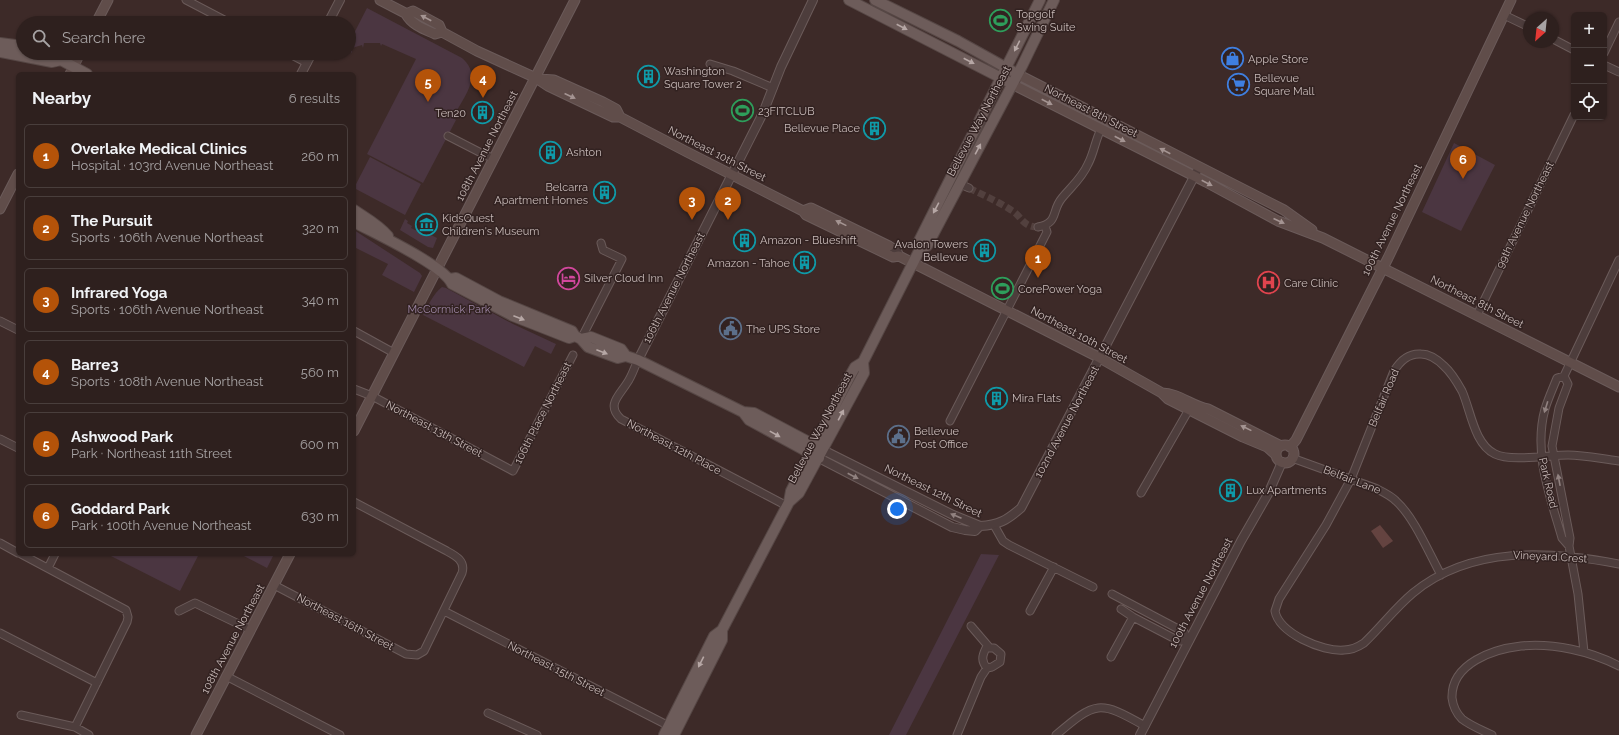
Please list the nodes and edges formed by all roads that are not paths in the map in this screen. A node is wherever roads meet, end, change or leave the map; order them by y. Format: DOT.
graph roads {
  1 [pos="108,0"];
  2 [pos="186,0"];
  3 [pos="340,0"];
  4 [pos="575,0"];
  5 [pos="813,0"];
  6 [pos="849,0"];
  7 [pos="875,0"];
  8 [pos="1040,0"];
  9 [pos="1054,0"];
  10 [pos="1512,0"];
  11 [pos="385,1"];
  12 [pos="195,2"];
  13 [pos="1504,15"];
  14 [pos="100,16"];
  15 [pos="218,16"];
  16 [pos="332,16"];
  17 [pos="1619,22"];
  18 [pos="1523,24"];
  19 [pos="1559,42"];
  20 [pos="0,43"];
  21 [pos="16,45"];
  22 [pos="1571,48"];
  23 [pos="1606,48"];
  24 [pos="0,52"];
  25 [pos="16,55"];
  26 [pos="42,60"];
  27 [pos="61,60"];
  28 [pos="77,60"];
  29 [pos="301,60"];
  30 [pos="308,60"];
  31 [pos="307,63"];
  32 [pos="710,64"];
  33 [pos="1607,66"];
  34 [pos="1006,68"];
  35 [pos="72,70"];
  36 [pos="302,72"];
  37 [pos="1619,72"];
  38 [pos="1017,74"];
  39 [pos="536,78"];
  40 [pos="1001,78"];
  41 [pos="1012,84"];
  42 [pos="773,88"];
  43 [pos="1572,120"];
  44 [pos="1101,129"];
  45 [pos="448,136"];
  46 [pos="494,158"];
  47 [pos="1199,167"];
  48 [pos="732,175"];
  49 [pos="1194,176"];
  50 [pos="16,178"];
  51 [pos="1220,190"];
  52 [pos="1272,204"];
  53 [pos="0,209"];
  54 [pos="356,211"];
  55 [pos="803,211"];
  56 [pos="356,223"];
  57 [pos="1323,238"];
  58 [pos="390,240"];
  59 [pos="601,244"];
  60 [pos="889,246"];
  61 [pos="920,248"];
  62 [pos="899,256"];
  63 [pos="1619,260"];
  64 [pos="913,263"];
  65 [pos="1383,268"];
  66 [pos="438,269"];
  67 [pos="1007,311"];
  68 [pos="1477,315"];
  69 [pos="0,320"];
  70 [pos="16,329"];
  71 [pos="356,332"];
  72 [pos="578,338"];
  73 [pos="394,352"];
  74 [pos="573,354"];
  75 [pos="1100,358"];
  76 [pos="638,360"];
  77 [pos="1570,362"];
  78 [pos="1564,376"];
  79 [pos="1619,387"];
  80 [pos="356,390"];
  81 [pos="372,396"];
  82 [pos="1191,407"];
  83 [pos="950,421"];
  84 [pos="356,426"];
  85 [pos="0,439"];
  86 [pos="16,447"];
  87 [pos="817,452"];
  88 [pos="1282,452"];
  89 [pos="1554,455"];
  90 [pos="1542,456"];
  91 [pos="1292,458"];
  92 [pos="1619,461"];
  93 [pos="513,471"];
  94 [pos="1351,480"];
  95 [pos="1141,493"];
  96 [pos="891,496"];
  97 [pos="356,503"];
  98 [pos="788,504"];
  99 [pos="932,504"];
  100 [pos="994,525"];
  101 [pos="980,526"];
  102 [pos="0,543"];
  103 [pos="1569,546"];
  104 [pos="16,551"];
  105 [pos="25,556"];
  106 [pos="54,556"];
  107 [pos="289,556"];
  108 [pos="1572,556"];
  109 [pos="1619,564"];
  110 [pos="1054,567"];
  111 [pos="48,568"];
  112 [pos="1441,575"];
  113 [pos="274,585"];
  114 [pos="1093,587"];
  115 [pos="1112,594"];
  116 [pos="1122,609"];
  117 [pos="179,611"];
  118 [pos="444,611"];
  119 [pos="1030,611"];
  120 [pos="1133,617"];
  121 [pos="971,626"];
  122 [pos="250,630"];
  123 [pos="0,633"];
  124 [pos="1189,641"];
  125 [pos="989,647"];
  126 [pos="1343,650"];
  127 [pos="1584,652"];
  128 [pos="1111,657"];
  129 [pos="1619,666"];
  130 [pos="987,668"];
  131 [pos="226,676"];
  132 [pos="97,684"];
  133 [pos="488,713"];
  134 [pos="21,715"];
  135 [pos="1145,726"];
  136 [pos="74,727"];
  137 [pos="669,732"];
  138 [pos="89,735"];
  139 [pos="196,735"];
  140 [pos="340,735"];
  141 [pos="536,735"];
  142 [pos="957,735"];
  143 [pos="1056,735"];
  144 [pos="1140,735"];
  145 [pos="1492,735"];
  1 -- 14 [label="main road"];
  2 -- 12 [label="street"];
  3 -- 16 [label="street"];
  4 -- 39 [label="main road, 108th Avenue Northeast"];
  5 -- 42 [label="street, 106th Avenue Northeast"];
  6 -- 40 [label="main road, Northeast 8th Street, one-way"];
  7 -- 34 [label="main road, Northeast 8th Street"];
  8 -- 34 [label="main road, Bellevue Way Northeast, one-way"];
  9 -- 38 [label="main road, Bellevue Way Northeast"];
  10 -- 13 [label="main road, 100th Avenue Northeast"];
  11 -- 39 [label="main road, Northeast 10th Street"];
  12 -- 15 [label="street"];
  13 -- 18 [label="street"];
  13 -- 65 [label="main road, 100th Avenue Northeast"];
  17 -- 23 [label="street"];
  19 -- 22 [label="street"];
  20 -- 21 [label="main road"];
  24 -- 25 [label="main road"];
  26 -- 27 [label="main road"];
  27 -- 35 [label="main road"];
  28 -- 35 [label="main road"];
  29 -- 31 [label="street"];
  30 -- 31 [label="street"];
  31 -- 36 [label="street"];
  32 -- 42 [label="street"];
  33 -- 37 [label="street"];
  34 -- 38 [label="main road, Northeast 8th Street"];
  34 -- 40 [label="main road, Bellevue Way Northeast"];
  38 -- 41 [label="main road, Bellevue Way Northeast"];
  47 -- 38 [label="main road, Northeast 8th Street, one-way"];
  39 -- 46 [label="main road, 108th Avenue Northeast"];
  39 -- 48 [label="main road, Northeast 10th Street"];
  40 -- 41 [label="main road, Northeast 8th Street"];
  40 -- 61 [label="main road, Bellevue Way Northeast, one-way"];
  41 -- 44 [label="main road, Northeast 8th Street, one-way"];
  61 -- 41 [label="main road, Bellevue Way Northeast, one-way"];
  42 -- 48 [label="street, 106th Avenue Northeast"];
  43 -- 68 [label="street, 99th Avenue Northeast"];
  44 -- 49 [label="main road, Northeast 8th Street, one-way"];
  44 -- 67 [label="street"];
  45 -- 46 [label="street"];
  46 -- 66 [label="main road, 108th Avenue Northeast"];
  47 -- 49 [label="street, 102nd Avenue Northeast"];
  47 -- 52 [label="main road, Northeast 8th Street"];
  48 -- 55 [label="main road, Northeast 10th Street"];
  48 -- 76 [label="street, 106th Avenue Northeast"];
  49 -- 51 [label="main road, Northeast 8th Street, one-way"];
  49 -- 75 [label="street, 102nd Avenue Northeast"];
  50 -- 53 [label="main road"];
  51 -- 52 [label="main road"];
  51 -- 57 [label="main road, Northeast 8th Street, one-way"];
  52 -- 57 [label="main road, Northeast 8th Street"];
  54 -- 58 [label="main road, Northeast 12th Street"];
  60 -- 55 [label="main road, Northeast 10th Street, one-way"];
  55 -- 62 [label="main road, Northeast 10th Street"];
  56 -- 58 [label="main road, Northeast 12th Street"];
  57 -- 65 [label="main road, Northeast 8th Street"];
  58 -- 66 [label="main road, Northeast 12th Street"];
  59 -- 72 [label="street"];
  60 -- 62 [label="street, Northeast 10th Street"];
  61 -- 64 [label="main road, Bellevue Way Northeast"];
  62 -- 64 [label="main road, Northeast 10th Street"];
  63 -- 77 [label="street, Park Road"];
  64 -- 67 [label="main road, Northeast 10th Street"];
  64 -- 87 [label="main road, Bellevue Way Northeast"];
  65 -- 68 [label="main road, Northeast 8th Street"];
  65 -- 88 [label="main road, 100th Avenue Northeast"];
  66 -- 72 [label="main road, Northeast 12th Street"];
  66 -- 73 [label="main road, 108th Avenue Northeast"];
  67 -- 75 [label="main road, Northeast 10th Street"];
  67 -- 83 [label="street"];
  68 -- 77 [label="main road, Northeast 8th Street"];
  69 -- 70 [label="street"];
  71 -- 73 [label="street"];
  72 -- 76 [label="main road, Northeast 12th Street"];
  73 -- 81 [label="main road, 108th Avenue Northeast"];
  74 -- 93 [label="street, 106th Place Northeast"];
  75 -- 82 [label="main road, Northeast 10th Street"];
  75 -- 100 [label="street, 102nd Avenue Northeast"];
  76 -- 87 [label="main road, Northeast 12th Street"];
  76 -- 98 [label="street, Northeast 12th Place"];
  77 -- 78 [label="street, Park Road"];
  77 -- 79 [label="main road, Northeast 8th Street"];
  78 -- 89 [label="street, Park Road"];
  78 -- 90 [label="street, Park Road, one-way"];
  80 -- 81 [label="street, Northeast 13th Street"];
  81 -- 84 [label="main road, 108th Avenue Northeast"];
  81 -- 93 [label="street, Northeast 13th Street"];
  82 -- 88 [label="main road, Northeast 10th Street"];
  82 -- 95 [label="street"];
  85 -- 86 [label="street"];
  87 -- 96 [label="street, Northeast 12th Street, one-way"];
  87 -- 98 [label="main road, Bellevue Way Northeast"];
  87 -- 99 [label="street, Northeast 12th Street"];
  88 -- 91 [label="main road"];
  88 -- 124 [label="street, 100th Avenue Northeast"];
  89 -- 90 [label="street, Belfair Road"];
  89 -- 92 [label="street, Belfair Road"];
  103 -- 89 [label="street, Park Road, one-way"];
  90 -- 94 [label="street, Belfair Road"];
  90 -- 103 [label="street, Park Road"];
  91 -- 94 [label="street, Belfair Lane"];
  94 -- 112 [label="street, Belfair Lane"];
  94 -- 126 [label="street, Belfair Road"];
  96 -- 99 [label="street"];
  96 -- 101 [label="street, Northeast 12th Street"];
  97 -- 118 [label="street"];
  98 -- 137 [label="main road, Bellevue Way Northeast"];
  101 -- 99 [label="street, Northeast 12th Street, one-way"];
  100 -- 101 [label="street, 102nd Avenue Northeast"];
  100 -- 110 [label="street"];
  102 -- 104 [label="street"];
  103 -- 108 [label="street, Park Road"];
  105 -- 111 [label="street"];
  106 -- 111 [label="street"];
  107 -- 113 [label="main road, 108th Avenue Northeast"];
  108 -- 109 [label="street, Vineyard Crest"];
  108 -- 112 [label="street, Vineyard Crest"];
  108 -- 127 [label="street, Park Road"];
  110 -- 114 [label="street"];
  110 -- 119 [label="street"];
  111 -- 132 [label="street"];
  112 -- 126 [label="street, Vineyard Crest"];
  113 -- 118 [label="street, Northeast 16th Street"];
  113 -- 122 [label="main road, 108th Avenue Northeast"];
  115 -- 124 [label="street"];
  116 -- 120 [label="street"];
  117 -- 122 [label="street"];
  118 -- 137 [label="street, Northeast 15th Street"];
  120 -- 124 [label="street"];
  120 -- 128 [label="street"];
  121 -- 125 [label="street"];
  122 -- 131 [label="main road, 108th Avenue Northeast"];
  123 -- 132 [label="street"];
  124 -- 135 [label="street, 100th Avenue Northeast"];
  125 -- 130 [label="street"];
  125 -- 130 [label="street"];
  127 -- 129 [label="street"];
  127 -- 145 [label="street"];
  130 -- 142 [label="street"];
  131 -- 139 [label="main road, 108th Avenue Northeast"];
  131 -- 140 [label="street"];
  132 -- 136 [label="street"];
  133 -- 141 [label="street"];
  134 -- 136 [label="street"];
  135 -- 143 [label="street"];
  135 -- 144 [label="street, 100th Avenue Northeast"];
  136 -- 138 [label="street"];
}
